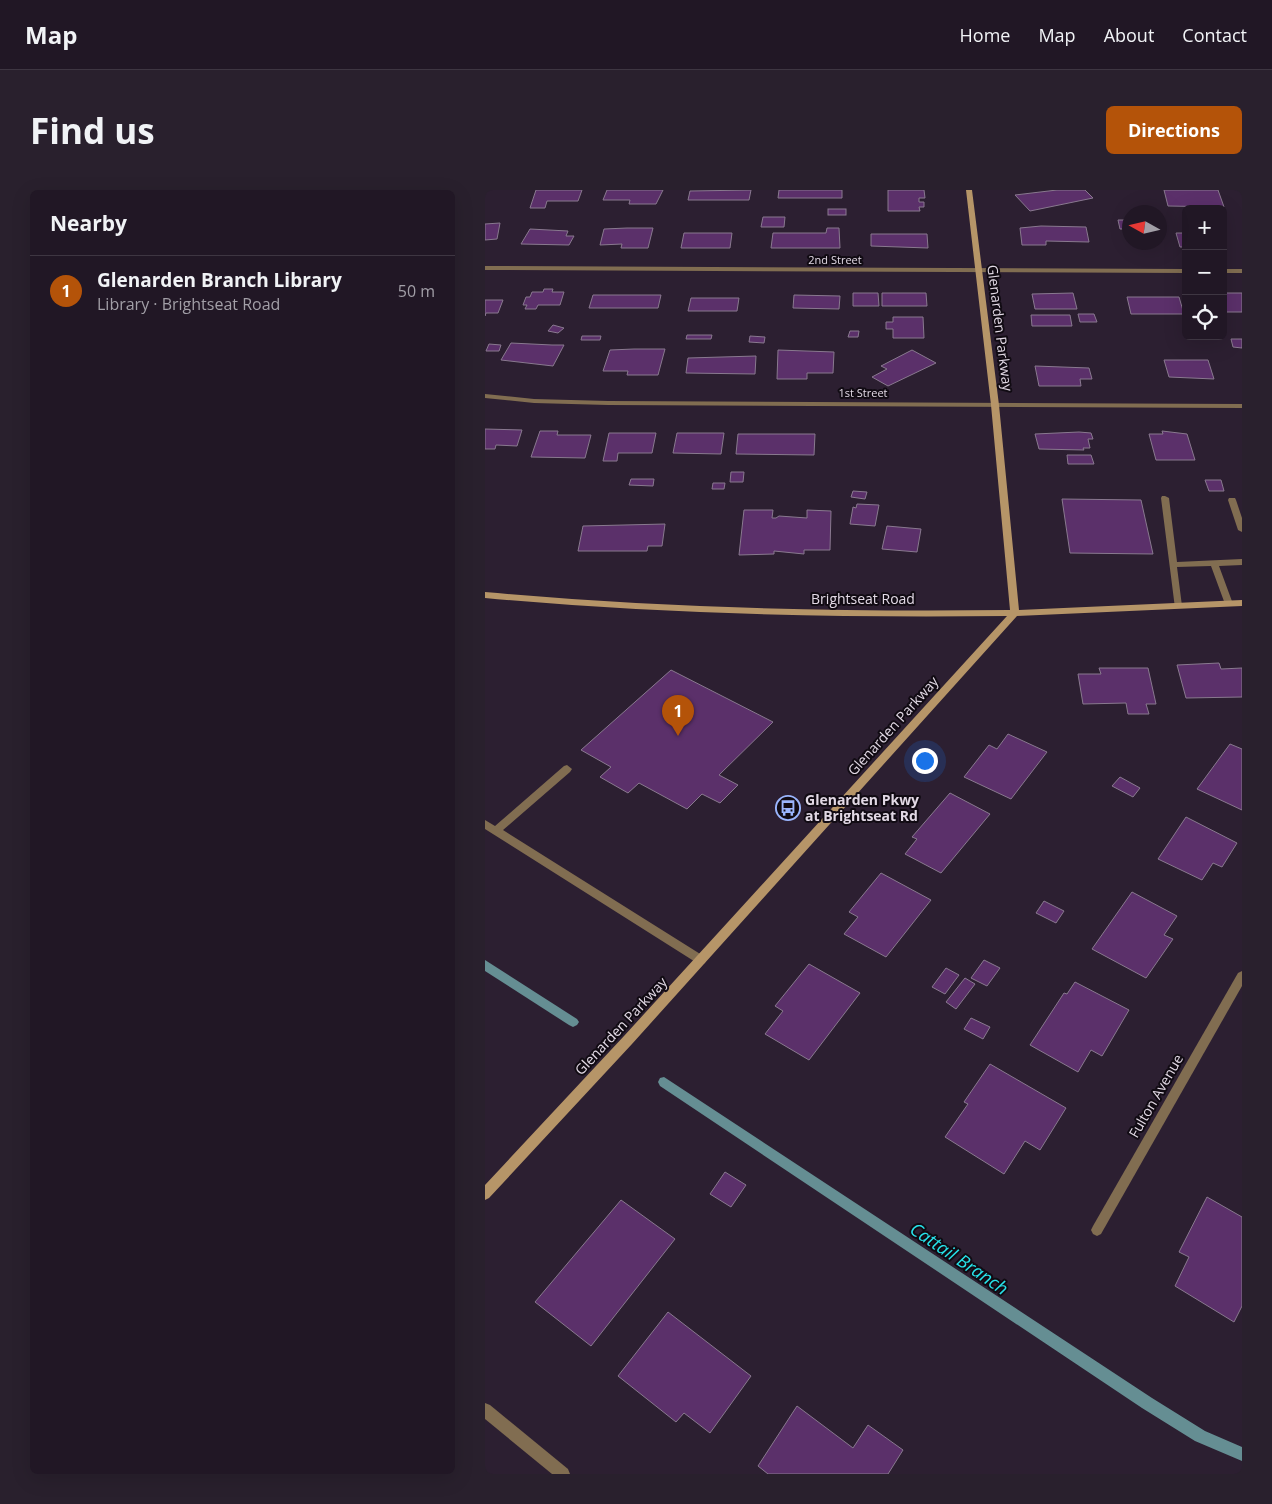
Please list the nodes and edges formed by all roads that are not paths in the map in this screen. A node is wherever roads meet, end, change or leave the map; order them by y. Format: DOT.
graph roads {
  1 [pos="969,190"];
  2 [pos="485,268"];
  3 [pos="978,270"];
  4 [pos="1182,271"];
  5 [pos="1227,271"];
  6 [pos="1242,271"];
  7 [pos="485,396"];
  8 [pos="995,405"];
  9 [pos="1242,406"];
  10 [pos="1165,498"];
  11 [pos="1232,500"];
  12 [pos="1242,530"];
  13 [pos="1242,562"];
  14 [pos="1214,563"];
  15 [pos="1173,565"];
  16 [pos="485,595"];
  17 [pos="1242,603"];
  18 [pos="1229,604"];
  19 [pos="1178,606"];
  20 [pos="1015,614"];
  21 [pos="567,769"];
  22 [pos="485,824"];
  23 [pos="496,831"];
  24 [pos="701,960"];
  25 [pos="1242,976"];
  26 [pos="485,1194"];
  27 [pos="1097,1230"];
  28 [pos="485,1410"];
  29 [pos="563,1474"];
  1 -- 3 [label="street, Glenarden Parkway"];
  2 -- 3 [label="street, 2nd Street"];
  3 -- 4 [label="street, 2nd Street"];
  3 -- 8 [label="street, Glenarden Parkway"];
  5 -- 6 [label="street"];
  7 -- 8 [label="street, 1st Street"];
  8 -- 9 [label="street, 1st Street"];
  8 -- 20 [label="street, Glenarden Parkway"];
  10 -- 15 [label="street"];
  11 -- 12 [label="street"];
  13 -- 14 [label="street"];
  14 -- 15 [label="street"];
  14 -- 18 [label="street"];
  15 -- 19 [label="street"];
  16 -- 20 [label="street, Brightseat Road"];
  17 -- 18 [label="street, Brightseat Road"];
  18 -- 19 [label="street, Brightseat Road"];
  19 -- 20 [label="street, Brightseat Road"];
  20 -- 24 [label="street, Glenarden Parkway"];
  21 -- 23 [label="street"];
  22 -- 23 [label="street"];
  23 -- 24 [label="street"];
  24 -- 26 [label="street, Glenarden Parkway"];
  25 -- 27 [label="street, Fulton Avenue"];
  28 -- 29 [label="street"];
}
